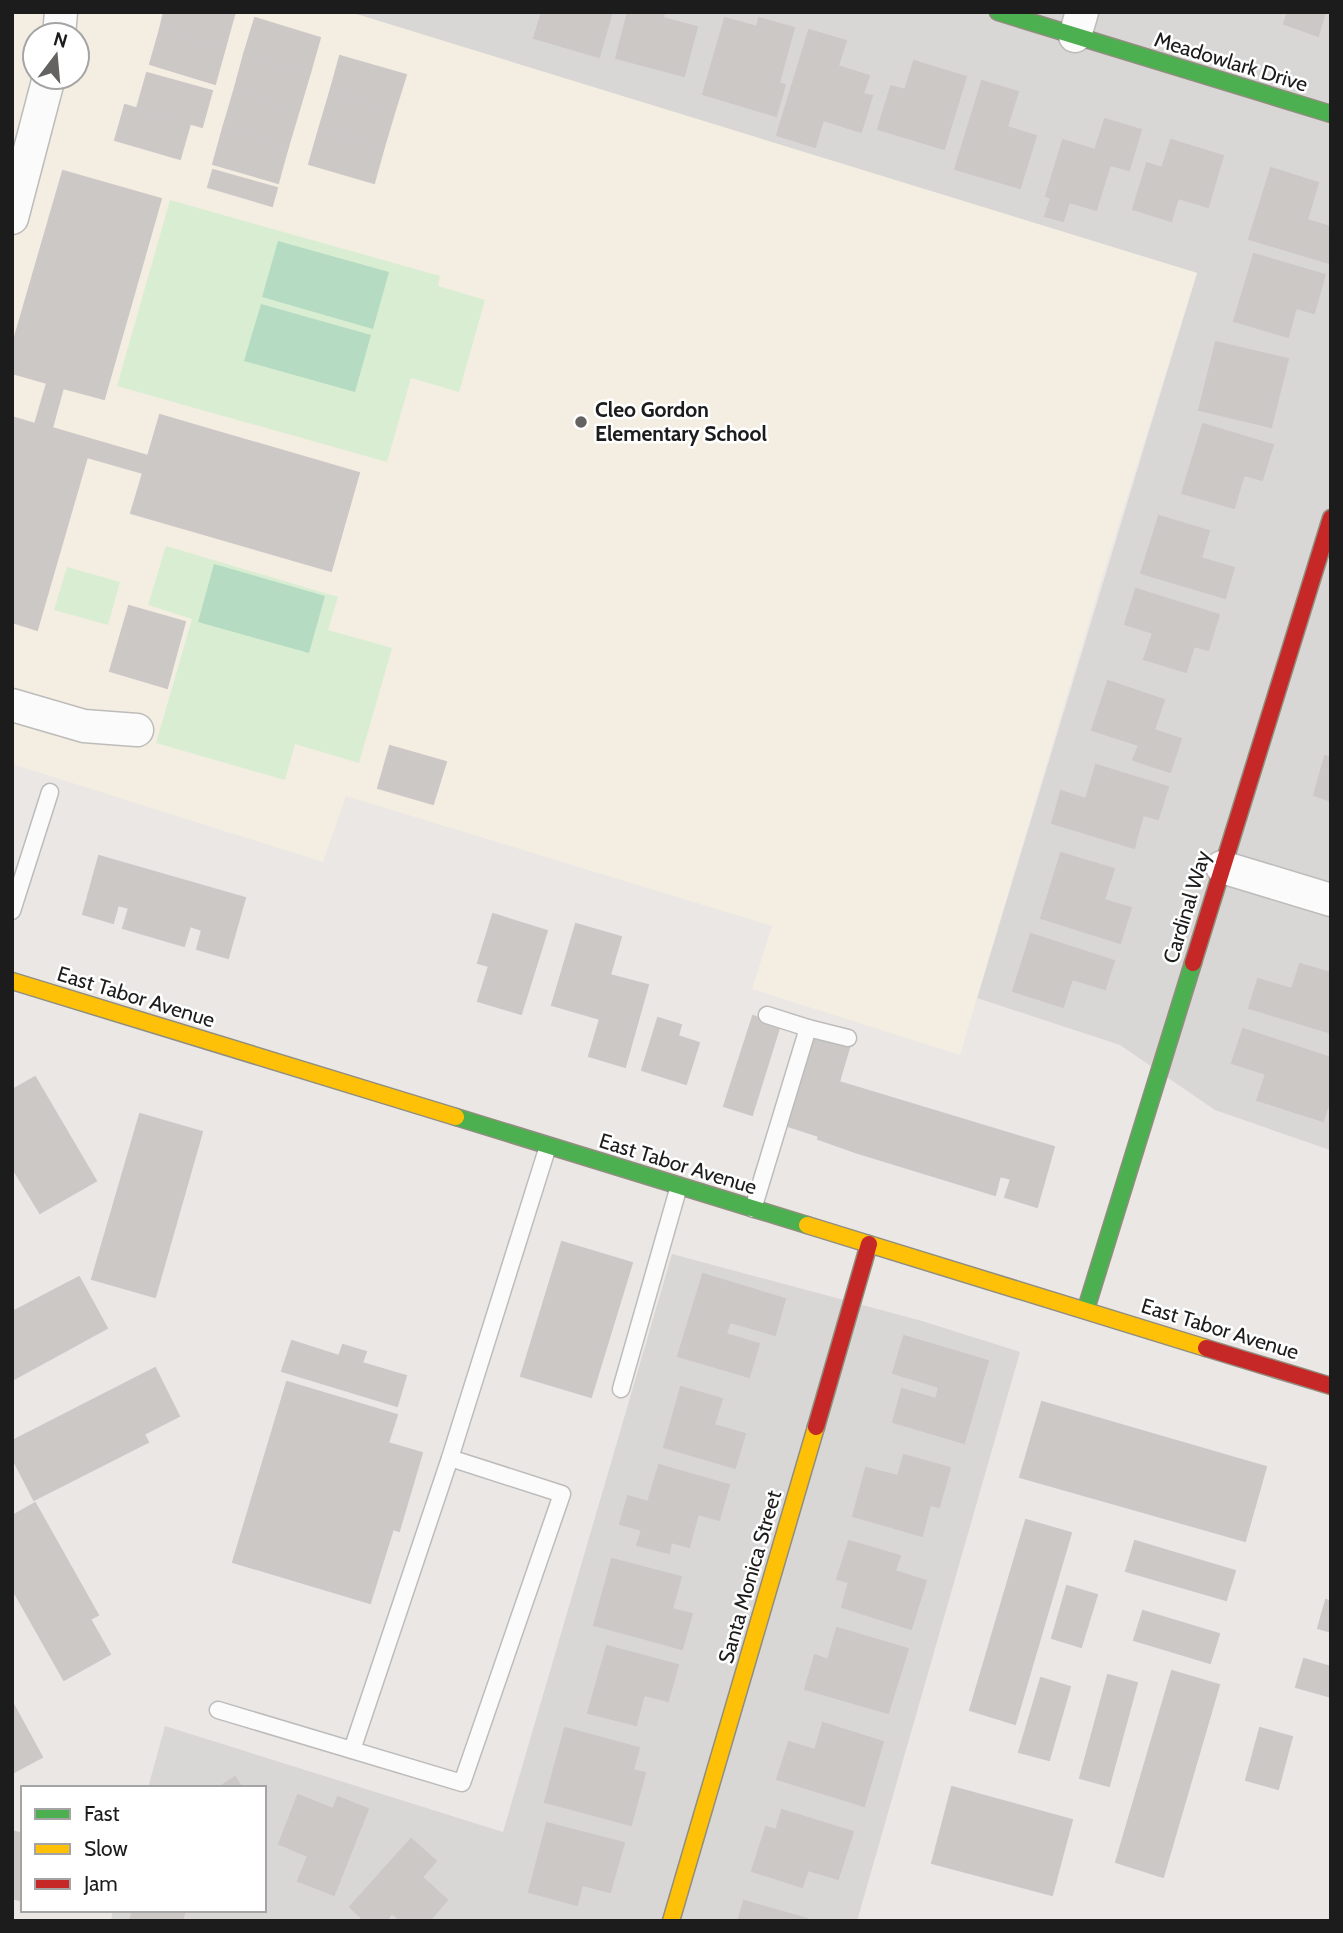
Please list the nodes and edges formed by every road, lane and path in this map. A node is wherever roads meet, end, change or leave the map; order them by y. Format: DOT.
graph roads {
  1 [pos="998,12"];
  2 [pos="1079,24"];
  3 [pos="45,91"];
  4 [pos="1331,114"];
  5 [pos="12,218"];
  6 [pos="1331,518"];
  7 [pos="12,705"];
  8 [pos="137,730"];
  9 [pos="50,792"];
  10 [pos="1222,867"];
  11 [pos="1331,900"];
  12 [pos="12,911"];
  13 [pos="12,981"];
  14 [pos="767,1015"];
  15 [pos="808,1028"];
  16 [pos="848,1038"];
  17 [pos="548,1146"];
  18 [pos="680,1186"];
  19 [pos="753,1209"];
  20 [pos="869,1244"];
  21 [pos="1086,1309"];
  22 [pos="1331,1386"];
  23 [pos="621,1389"];
  24 [pos="450,1458"];
  25 [pos="218,1710"];
  26 [pos="352,1750"];
  27 [pos="671,1921"];
  1 -- 2 [label="street, Meadowlark Drive"];
  2 -- 4 [label="street, Meadowlark Drive"];
  3 -- 5 [label="street"];
  6 -- 10 [label="street, Cardinal Way"];
  7 -- 8 [label="street"];
  9 -- 12 [label="lane"];
  10 -- 11 [label="street"];
  10 -- 21 [label="street, Cardinal Way"];
  13 -- 17 [label="street, East Tabor Avenue"];
  14 -- 15 [label="lane"];
  15 -- 16 [label="lane"];
  15 -- 19 [label="lane"];
  17 -- 18 [label="street, East Tabor Avenue"];
  17 -- 24 [label="lane"];
  18 -- 19 [label="street, East Tabor Avenue"];
  18 -- 23 [label="lane"];
  19 -- 20 [label="street, East Tabor Avenue"];
  20 -- 21 [label="street, East Tabor Avenue"];
  20 -- 27 [label="street, Santa Monica Street"];
  21 -- 22 [label="street, East Tabor Avenue"];
  24 -- 26 [label="lane"];
  24 -- 26 [label="lane"];
  25 -- 26 [label="lane"];
}
